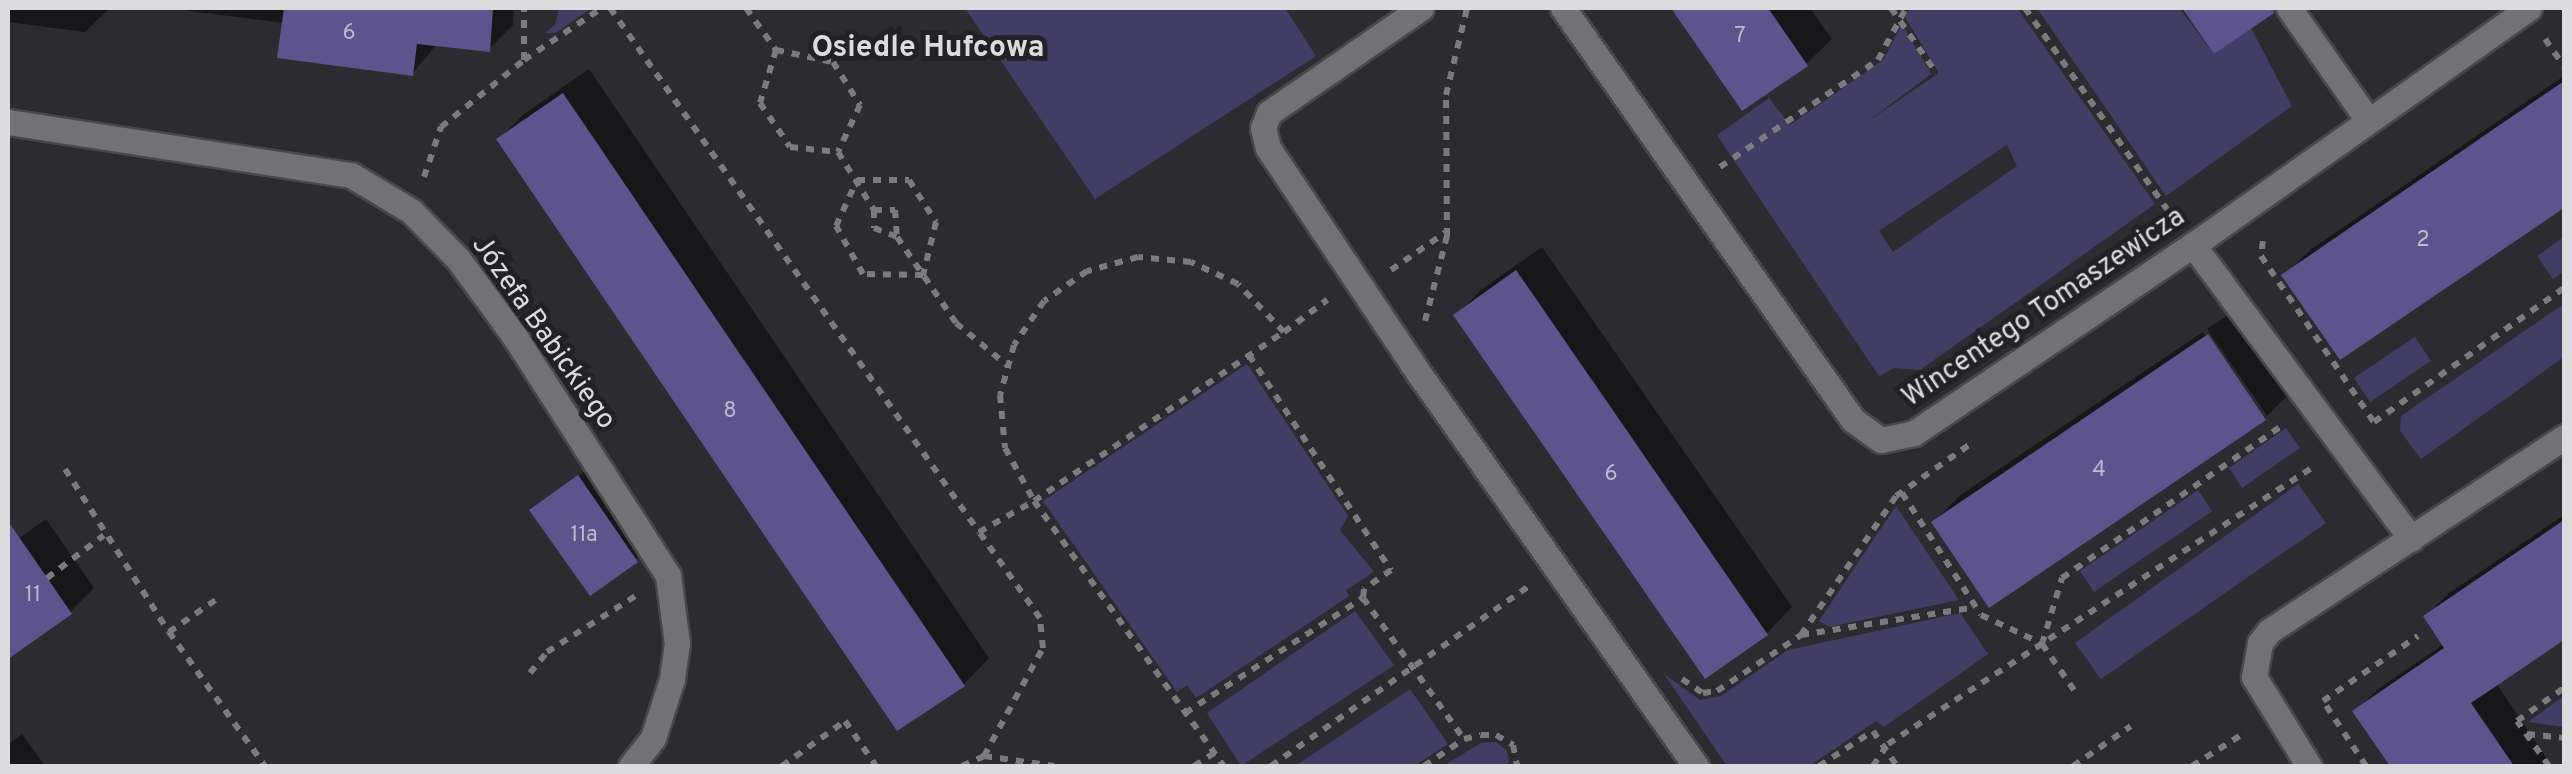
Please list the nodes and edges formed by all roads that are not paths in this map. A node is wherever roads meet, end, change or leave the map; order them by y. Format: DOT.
graph roads {
  1 [pos="1421,8"];
  2 [pos="1563,8"];
  3 [pos="2288,8"];
  4 [pos="2528,8"];
  5 [pos="2368,120"];
  6 [pos="8,122"];
  7 [pos="2192,245"];
  8 [pos="2564,436"];
  9 [pos="2411,539"];
  10 [pos="631,766"];
  11 [pos="1696,766"];
  12 [pos="2309,766"];
  1 -- 11 [label="street"];
  2 -- 7 [label="street, Wincentego Tomaszewicza"];
  3 -- 5 [label="street"];
  4 -- 5 [label="street, Wincentego Tomaszewicza"];
  5 -- 7 [label="street, Wincentego Tomaszewicza"];
  6 -- 10 [label="street, Józefa Babickiego"];
  7 -- 9 [label="street"];
  8 -- 9 [label="street"];
  9 -- 12 [label="street"];
}
